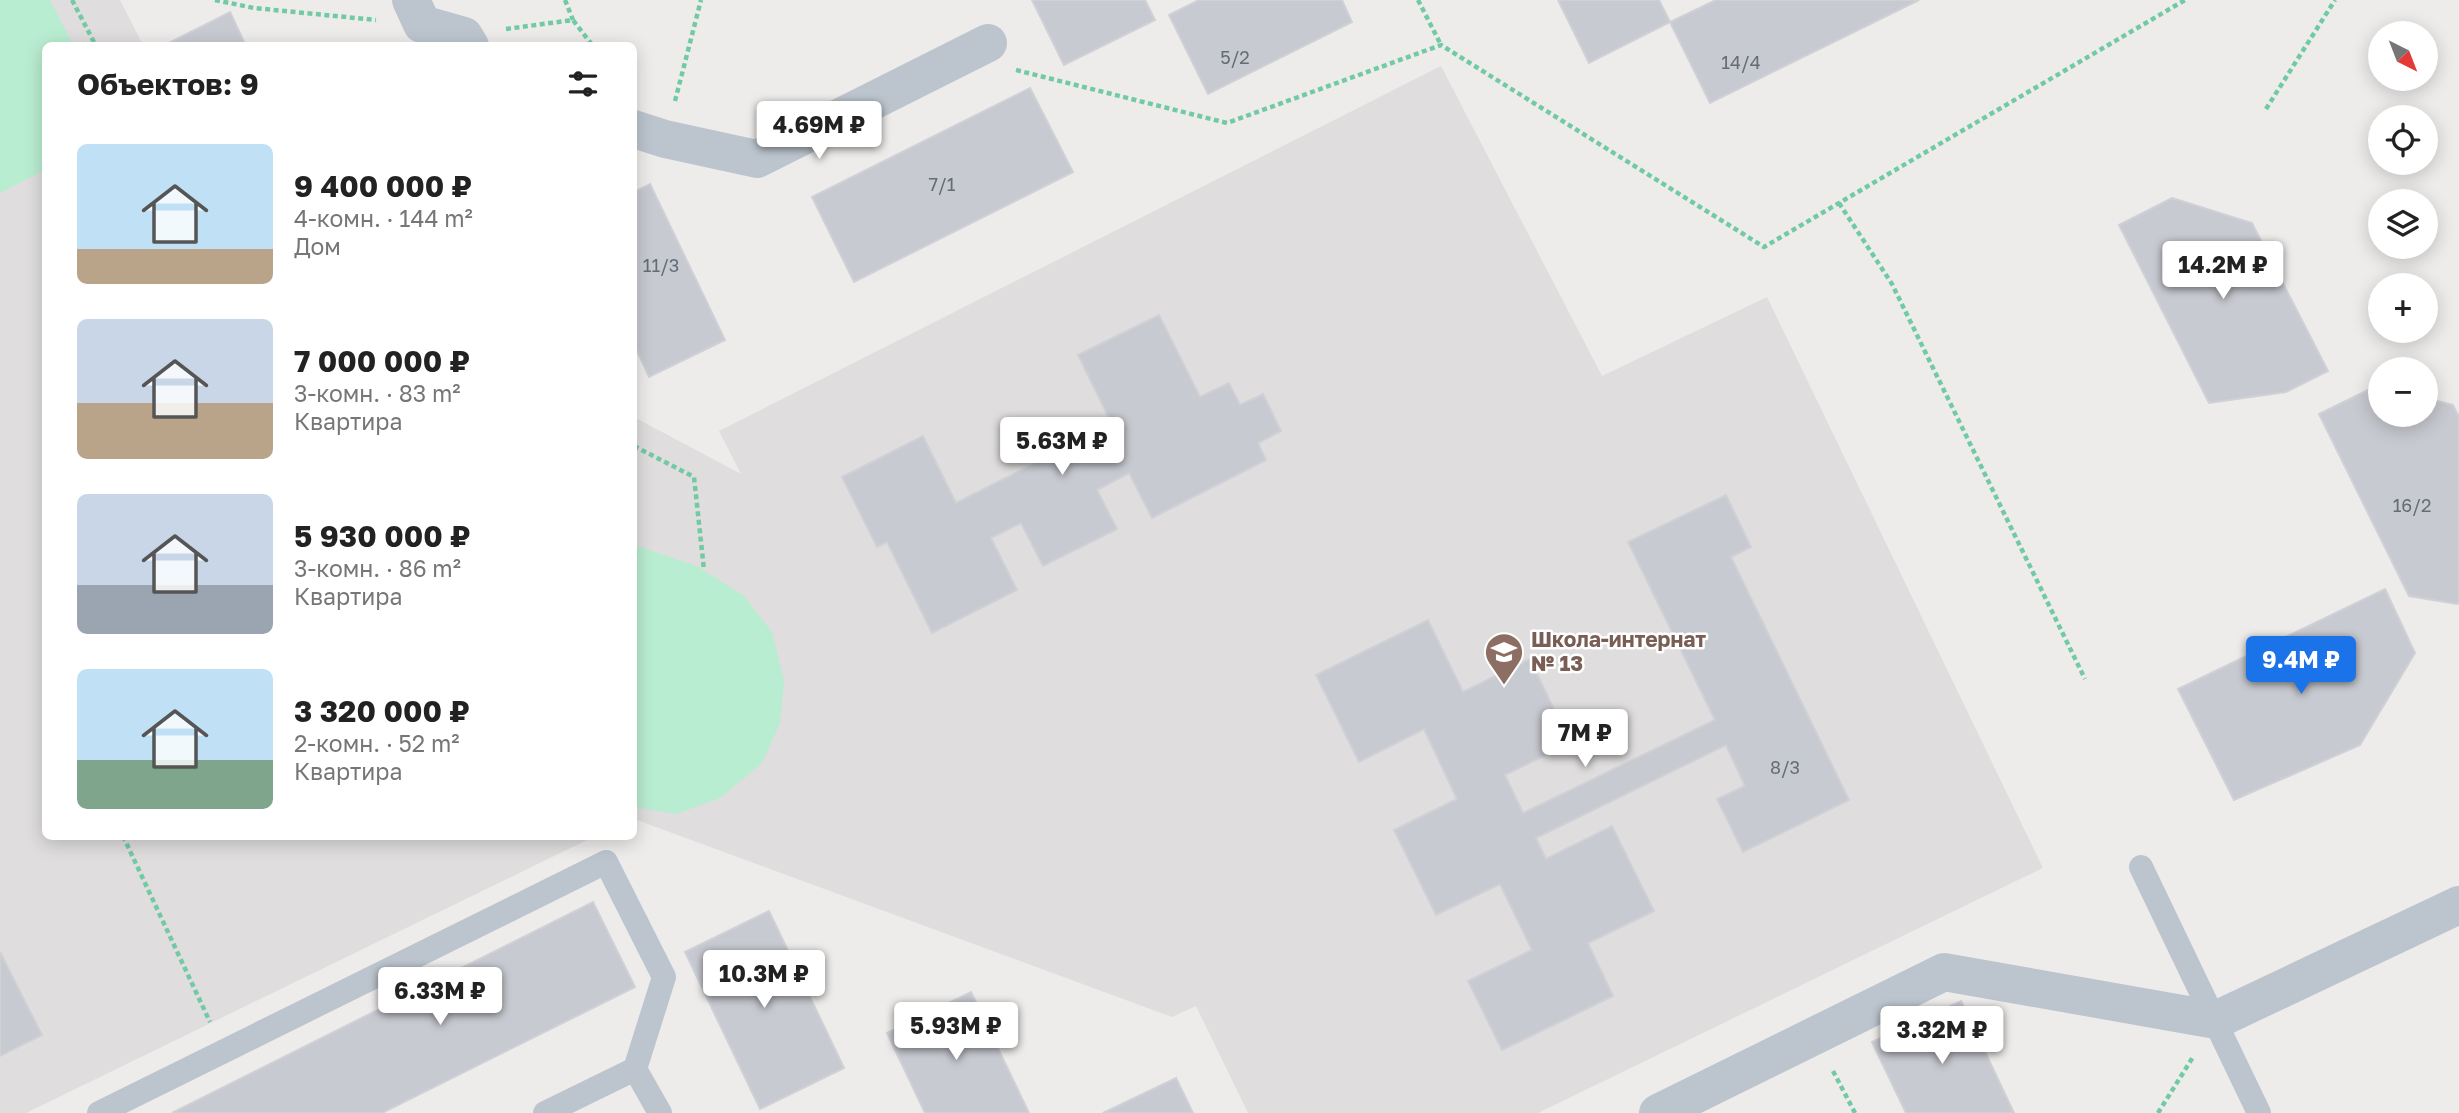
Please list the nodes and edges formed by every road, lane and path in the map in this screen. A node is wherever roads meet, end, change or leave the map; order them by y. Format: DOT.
graph roads {
  1 [pos="72,0"];
  2 [pos="215,0"];
  3 [pos="565,0"];
  4 [pos="701,0"];
  5 [pos="1418,0"];
  6 [pos="2185,0"];
  7 [pos="2335,0"];
  8 [pos="417,12"];
  9 [pos="573,20"];
  10 [pos="467,41"];
  11 [pos="94,42"];
  12 [pos="590,42"];
  13 [pos="1441,45"];
  14 [pos="1000,56"];
  15 [pos="2266,109"];
  16 [pos="649,134"];
  17 [pos="1839,203"];
  18 [pos="637,448"];
  19 [pos="704,570"];
  20 [pos="2085,679"];
  21 [pos="125,840"];
  22 [pos="2141,867"];
  23 [pos="2459,905"];
  24 [pos="2216,1020"];
  25 [pos="223,1052"];
  26 [pos="635,1069"];
  27 [pos="99,1113"];
  28 [pos="545,1113"];
  29 [pos="660,1113"];
  30 [pos="1658,1113"];
  31 [pos="2158,1113"];
  32 [pos="2259,1113"];
  1 -- 11 [label="path"];
  2 -- 8 [label="path"];
  3 -- 9 [label="path"];
  4 -- 16 [label="path"];
  5 -- 13 [label="path"];
  6 -- 17 [label="path"];
  7 -- 15 [label="path"];
  8 -- 10 [label="street"];
  9 -- 10 [label="path"];
  9 -- 12 [label="path"];
  13 -- 14 [label="path"];
  13 -- 17 [label="path"];
  14 -- 16 [label="street"];
  17 -- 20 [label="path"];
  18 -- 19 [label="path"];
  21 -- 25 [label="path"];
  22 -- 24 [label="lane"];
  23 -- 24 [label="street"];
  24 -- 30 [label="street"];
  24 -- 31 [label="path"];
  24 -- 32 [label="lane"];
  25 -- 26 [label="lane"];
  25 -- 27 [label="lane"];
  26 -- 28 [label="lane"];
  26 -- 29 [label="lane"];
}
